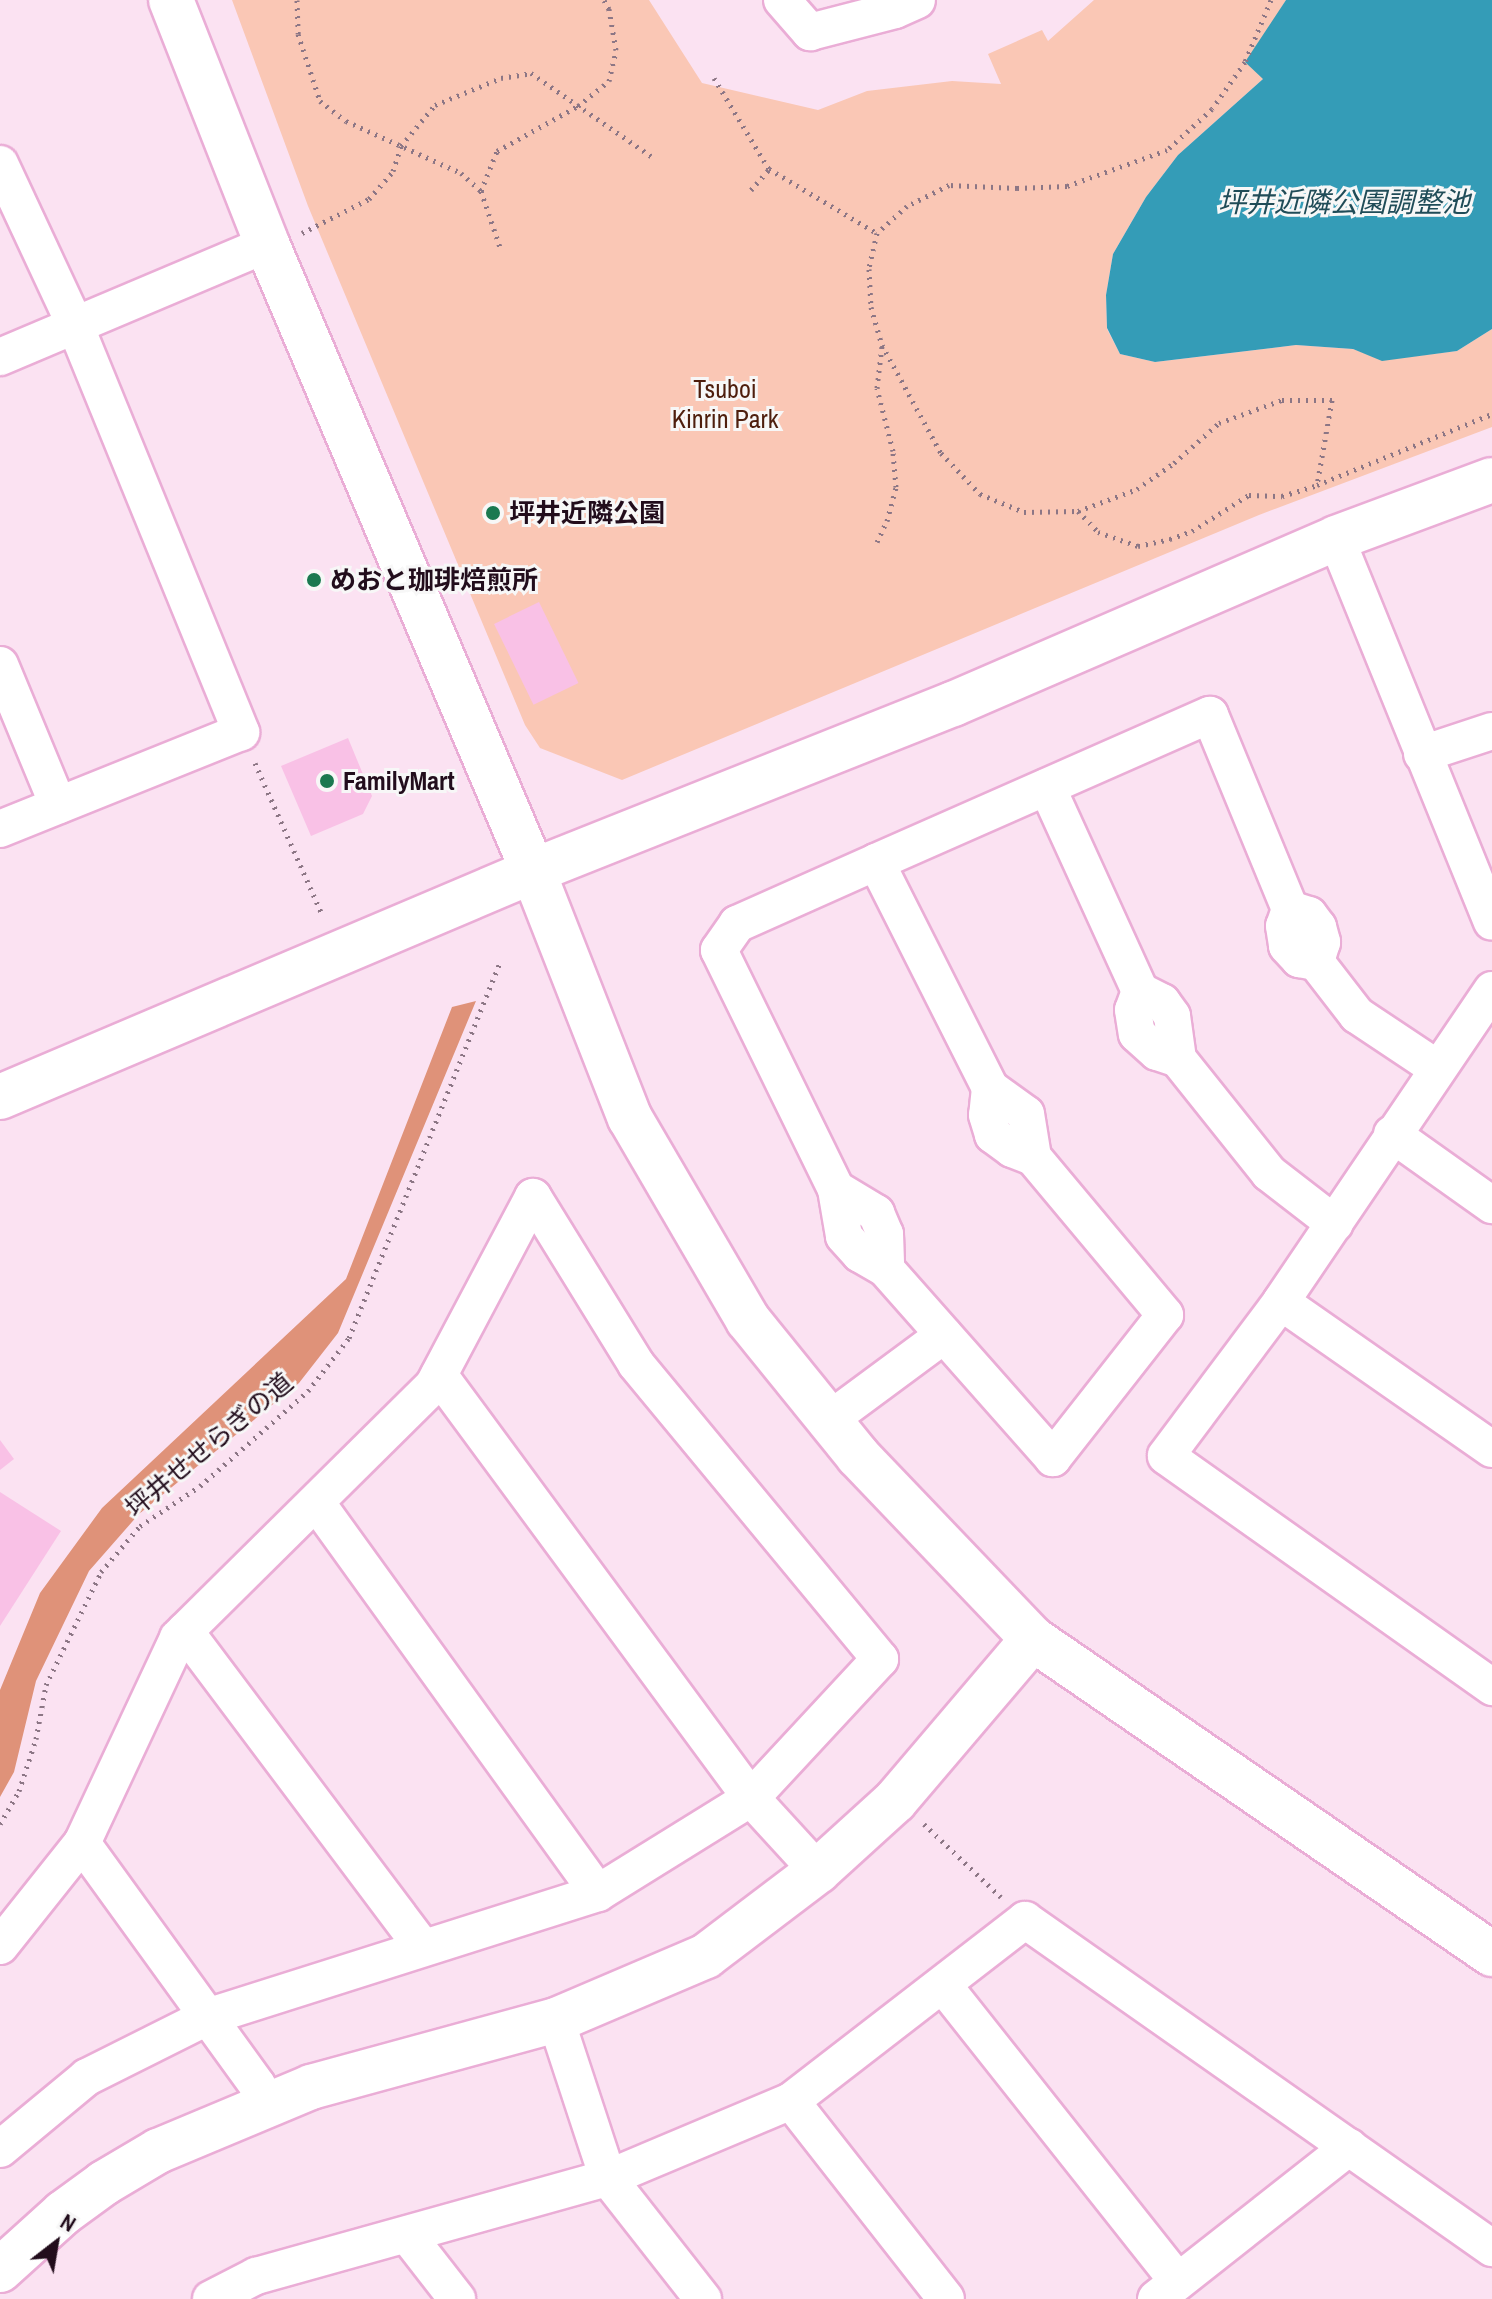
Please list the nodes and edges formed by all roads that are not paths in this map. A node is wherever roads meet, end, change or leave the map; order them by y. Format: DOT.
graph roads {
  1 [pos="171,0"];
  2 [pos="782,0"];
  3 [pos="900,3"];
  4 [pos="0,164"];
  5 [pos="284,239"];
  6 [pos="75,325"];
  7 [pos="0,357"];
  8 [pos="1492,480"];
  9 [pos="1336,538"];
  10 [pos="0,665"];
  11 [pos="1492,731"];
  12 [pos="1422,754"];
  13 [pos="1047,787"];
  14 [pos="58,805"];
  15 [pos="0,829"];
  16 [pos="876,862"];
  17 [pos="533,871"];
  18 [pos="1492,922"];
  19 [pos="1492,990"];
  20 [pos="1438,1069"];
  21 [pos="0,1097"];
  22 [pos="1392,1134"];
  23 [pos="1492,1205"];
  24 [pos="1335,1224"];
  25 [pos="1281,1302"];
  26 [pos="944,1335"];
  27 [pos="439,1375"];
  28 [pos="829,1420"];
  29 [pos="1492,1449"];
  30 [pos="316,1502"];
  31 [pos="185,1631"];
  32 [pos="1033,1639"];
  33 [pos="1492,1687"];
  34 [pos="751,1798"];
  35 [pos="82,1843"];
  36 [pos="818,1871"];
  37 [pos="598,1893"];
  38 [pos="0,1946"];
  39 [pos="422,1947"];
  40 [pos="1492,1954"];
  41 [pos="943,1985"];
  42 [pos="205,2018"];
  43 [pos="556,2020"];
  44 [pos="791,2101"];
  45 [pos="264,2106"];
  46 [pos="1349,2147"];
  47 [pos="0,2149"];
  48 [pos="608,2178"];
  49 [pos="408,2236"];
  50 [pos="1492,2248"];
  51 [pos="0,2270"];
  52 [pos="1167,2290"];
  53 [pos="214,2298"];
  54 [pos="457,2299"];
  55 [pos="703,2299"];
  56 [pos="946,2299"];
  1 -- 5 [label="street"];
  2 -- 3 [label="street"];
  4 -- 6 [label="street"];
  5 -- 6 [label="street"];
  5 -- 17 [label="street"];
  6 -- 7 [label="street"];
  6 -- 14 [label="street"];
  8 -- 9 [label="street"];
  9 -- 12 [label="street"];
  9 -- 17 [label="street"];
  10 -- 14 [label="street"];
  11 -- 12 [label="street"];
  12 -- 18 [label="street"];
  13 -- 16 [label="street"];
  13 -- 20 [label="street"];
  13 -- 24 [label="street"];
  14 -- 15 [label="street"];
  16 -- 26 [label="street"];
  16 -- 26 [label="street"];
  17 -- 21 [label="street"];
  17 -- 28 [label="street"];
  19 -- 20 [label="street"];
  20 -- 22 [label="street"];
  22 -- 23 [label="street"];
  22 -- 24 [label="street"];
  24 -- 25 [label="street"];
  25 -- 29 [label="street"];
  25 -- 33 [label="street"];
  26 -- 28 [label="street"];
  27 -- 30 [label="street"];
  27 -- 34 [label="street"];
  27 -- 34 [label="street"];
  28 -- 32 [label="street"];
  30 -- 31 [label="street"];
  30 -- 37 [label="street"];
  31 -- 35 [label="street"];
  31 -- 39 [label="street"];
  32 -- 36 [label="street"];
  32 -- 40 [label="street"];
  34 -- 36 [label="street"];
  34 -- 37 [label="street"];
  35 -- 38 [label="street"];
  35 -- 42 [label="street"];
  36 -- 43 [label="street"];
  37 -- 39 [label="street"];
  39 -- 42 [label="street"];
  41 -- 44 [label="street"];
  41 -- 46 [label="street"];
  41 -- 52 [label="street"];
  42 -- 45 [label="street"];
  42 -- 47 [label="street"];
  43 -- 45 [label="street"];
  43 -- 48 [label="street"];
  44 -- 48 [label="street"];
  44 -- 56 [label="street"];
  45 -- 51 [label="street"];
  46 -- 50 [label="street"];
  46 -- 52 [label="street"];
  48 -- 49 [label="street"];
  48 -- 55 [label="street"];
  49 -- 53 [label="street"];
  49 -- 54 [label="street"];
}
